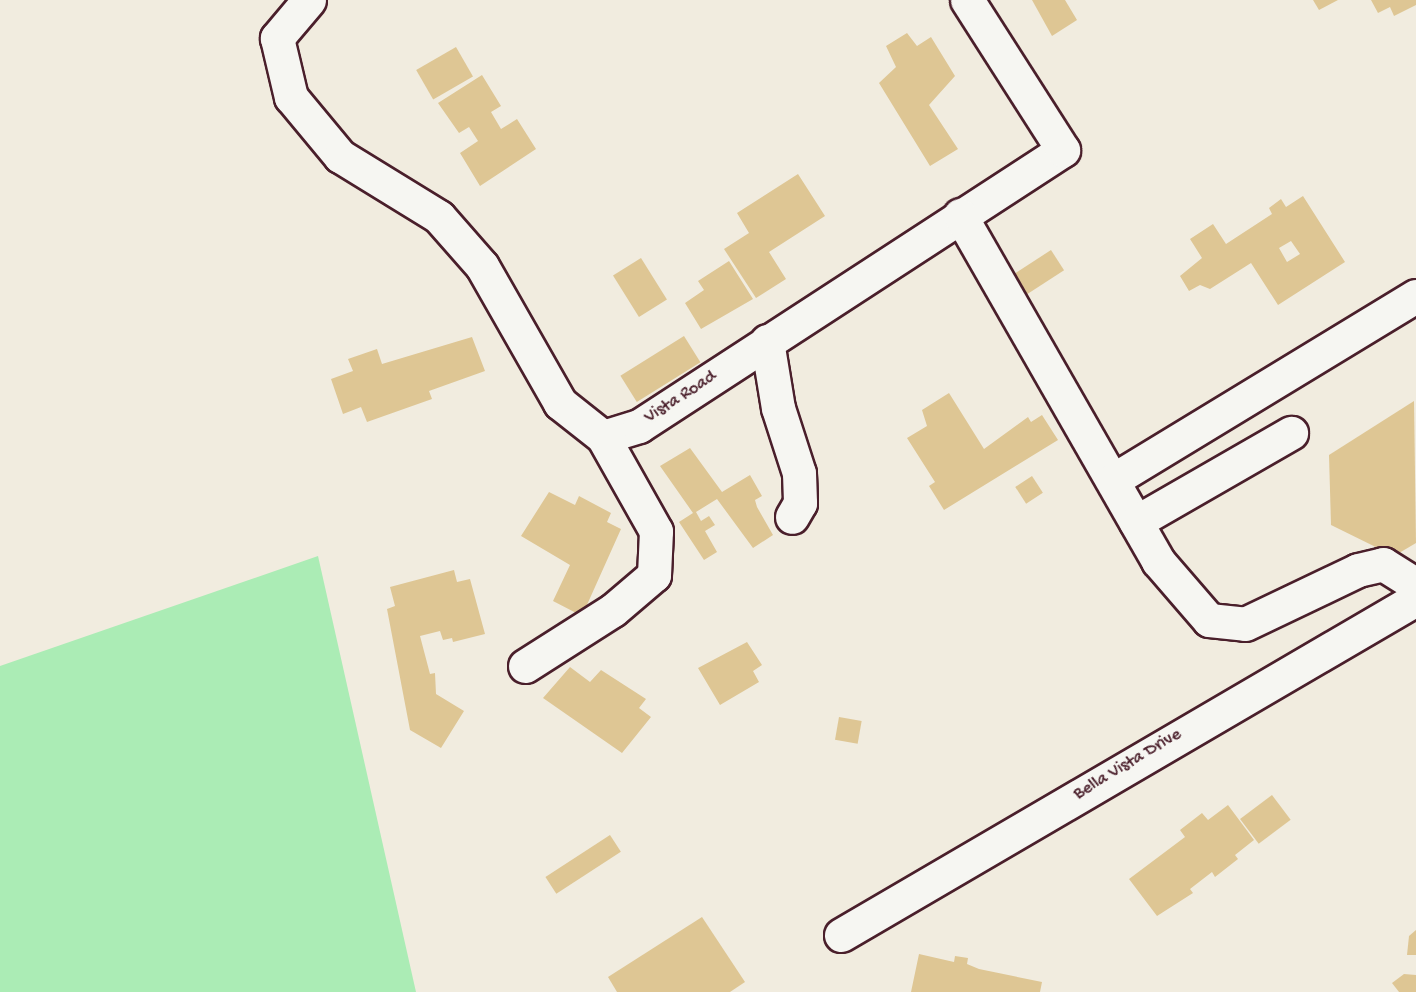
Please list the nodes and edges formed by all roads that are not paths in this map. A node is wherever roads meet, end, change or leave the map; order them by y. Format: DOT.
graph roads {
  1 [pos="309,0"];
  2 [pos="967,0"];
  3 [pos="960,214"];
  4 [pos="1416,296"];
  5 [pos="767,341"];
  6 [pos="1291,433"];
  7 [pos="603,437"];
  8 [pos="1113,480"];
  9 [pos="792,517"];
  10 [pos="1136,522"];
  11 [pos="1416,585"];
  12 [pos="1416,599"];
  13 [pos="525,666"];
  14 [pos="841,934"];
  1 -- 7 [label="street"];
  2 -- 3 [label="street, Vista Road"];
  3 -- 5 [label="street, Vista Road"];
  3 -- 8 [label="street"];
  4 -- 8 [label="street"];
  5 -- 7 [label="street, Vista Road"];
  5 -- 9 [label="street"];
  6 -- 10 [label="street"];
  7 -- 13 [label="street"];
  8 -- 10 [label="street"];
  10 -- 11 [label="street"];
  12 -- 14 [label="street, Bella Vista Drive"];
}
